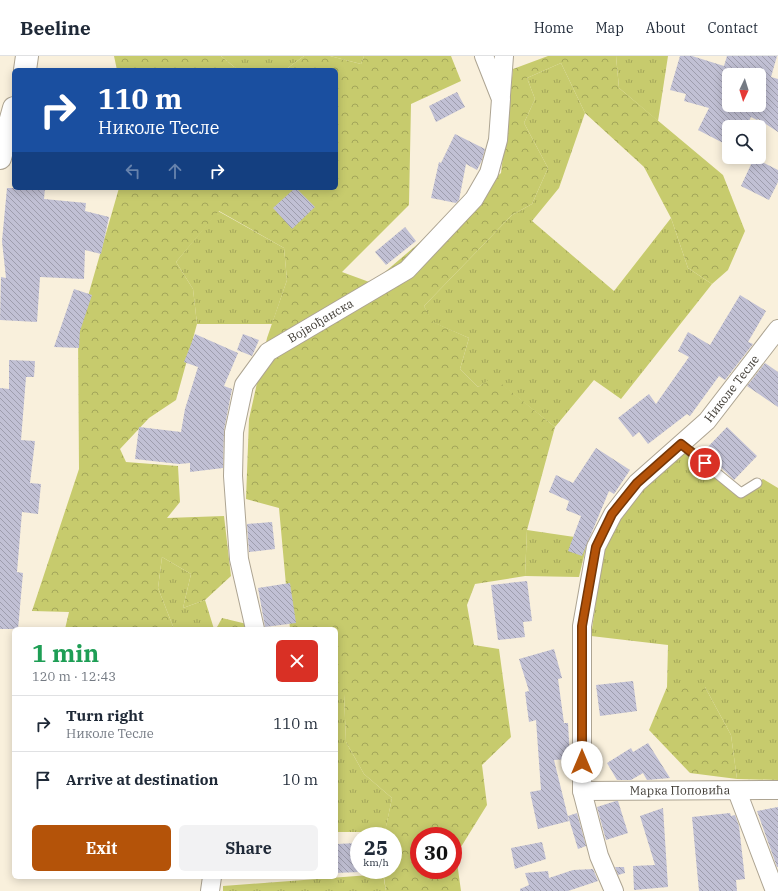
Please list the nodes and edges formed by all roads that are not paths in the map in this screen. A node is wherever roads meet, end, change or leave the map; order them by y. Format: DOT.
graph roads {
  1 [pos="27,56"];
  2 [pos="484,56"];
  3 [pos="504,56"];
  4 [pos="24,68"];
  5 [pos="501,99"];
  6 [pos="12,115"];
  7 [pos="0,158"];
  8 [pos="778,329"];
  9 [pos="681,444"];
  10 [pos="757,483"];
  11 [pos="255,627"];
  12 [pos="778,790"];
  13 [pos="582,791"];
  14 [pos="737,792"];
  15 [pos="212,879"];
  16 [pos="210,891"];
  17 [pos="614,891"];
  18 [pos="775,891"];
  1 -- 4 [label="street"];
  2 -- 5 [label="street, Војвођанска"];
  3 -- 5 [label="street"];
  5 -- 11 [label="street, Војвођанска"];
  6 -- 7 [label="street"];
  8 -- 9 [label="street, Николе Тесле"];
  9 -- 10 [label="lane"];
  9 -- 13 [label="street, Николе Тесле"];
  12 -- 14 [label="street, Марка Поповића"];
  13 -- 14 [label="street, Марка Поповића"];
  13 -- 17 [label="street, Николе Тесле"];
  14 -- 18 [label="street"];
  15 -- 16 [label="street"];
}
